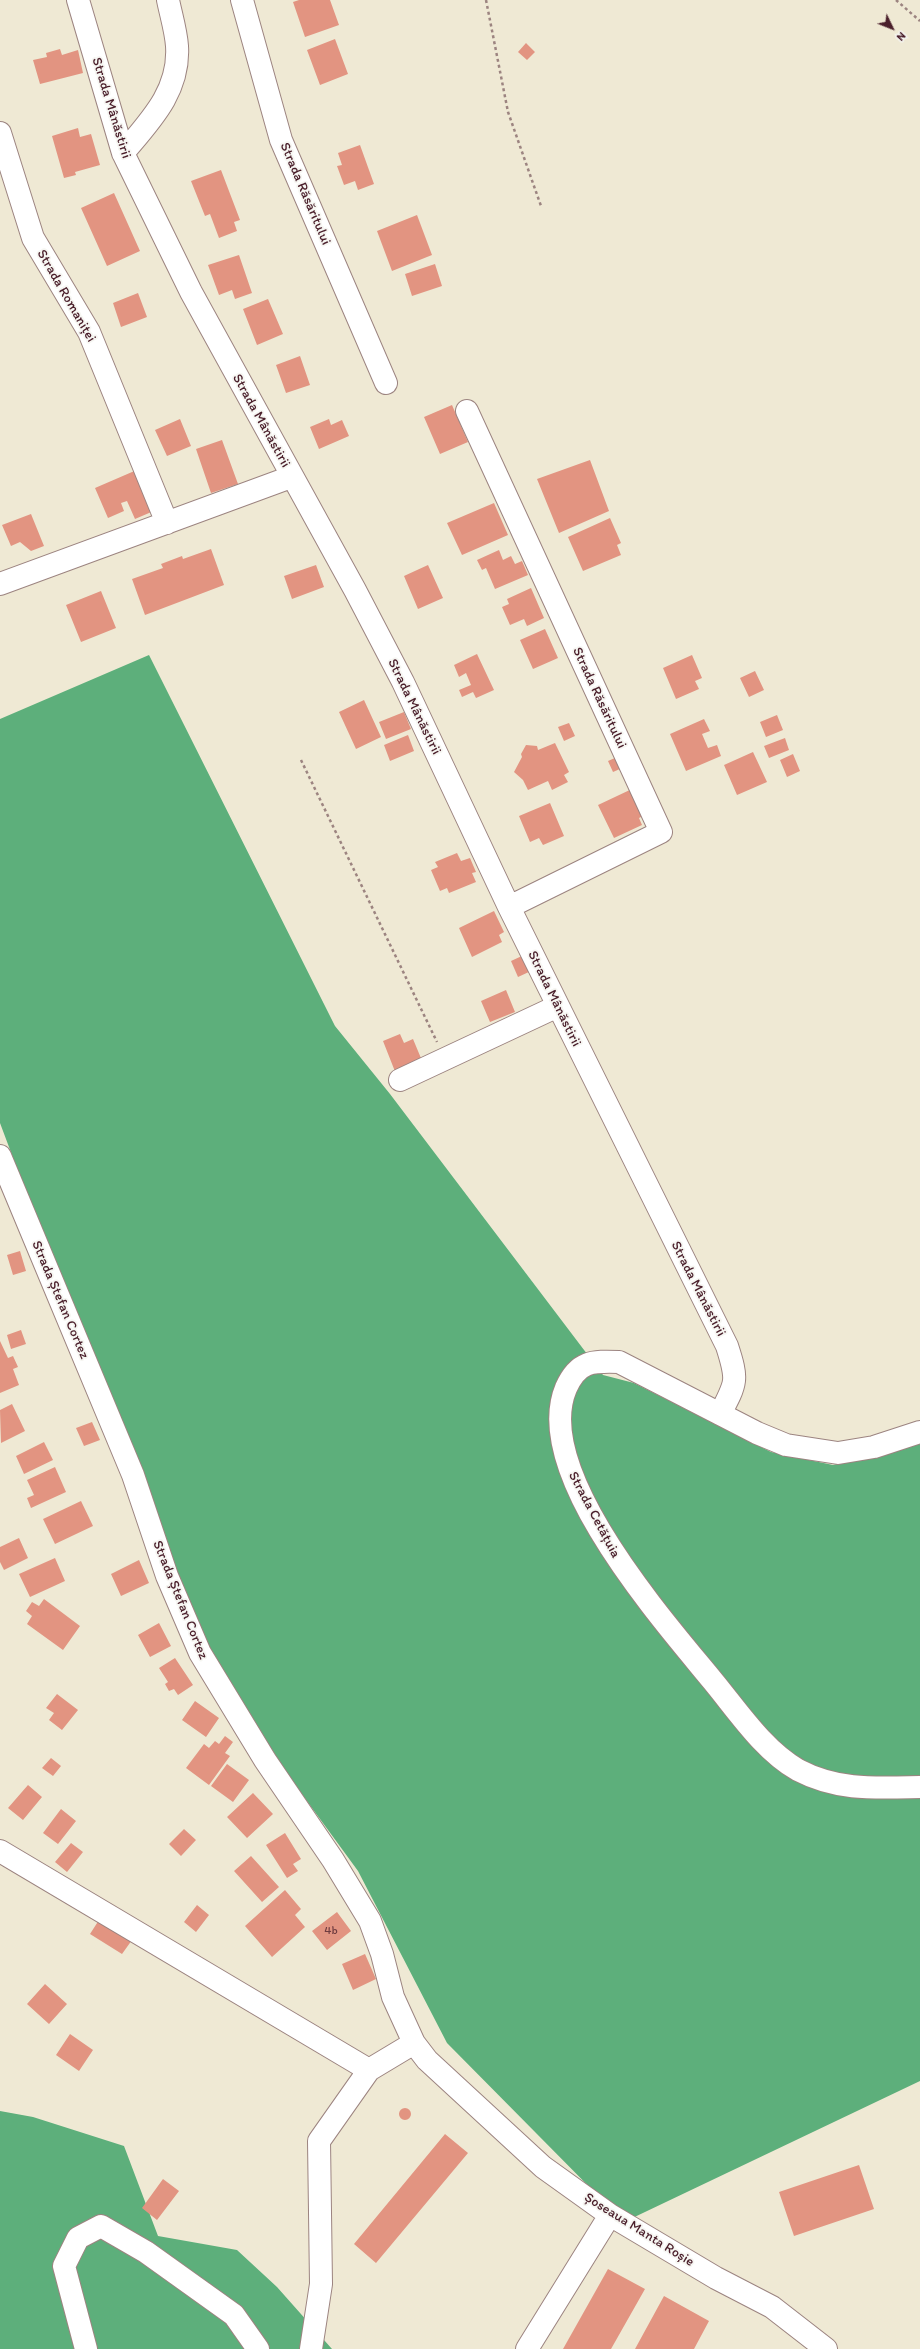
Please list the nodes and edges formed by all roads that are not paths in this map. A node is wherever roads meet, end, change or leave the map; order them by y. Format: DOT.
graph roads {
  1 [pos="78,0"];
  2 [pos="168,0"];
  3 [pos="242,0"];
  4 [pos="0,133"];
  5 [pos="123,153"];
  6 [pos="386,383"];
  7 [pos="467,411"];
  8 [pos="291,477"];
  9 [pos="167,523"];
  10 [pos="0,584"];
  11 [pos="509,907"];
  12 [pos="558,1006"];
  13 [pos="400,1080"];
  14 [pos="0,1156"];
  15 [pos="720,1414"];
  16 [pos="920,1432"];
  17 [pos="920,1788"];
  18 [pos="0,1851"];
  19 [pos="414,2043"];
  20 [pos="369,2070"];
  21 [pos="610,2215"];
  22 [pos="86,2349"];
  23 [pos="258,2349"];
  24 [pos="311,2349"];
  25 [pos="527,2349"];
  26 [pos="826,2349"];
  1 -- 5 [label="street, Strada Mânăstirii"];
  2 -- 5 [label="street"];
  3 -- 6 [label="street, Strada Răsăritului"];
  4 -- 9 [label="street, Strada Romaniței"];
  5 -- 8 [label="street, Strada Mânăstirii"];
  7 -- 11 [label="street, Strada Răsăritului"];
  8 -- 9 [label="street"];
  8 -- 11 [label="street, Strada Mânăstirii"];
  9 -- 10 [label="street"];
  11 -- 12 [label="street, Strada Mânăstirii"];
  12 -- 13 [label="street"];
  12 -- 15 [label="street, Strada Mânăstirii"];
  14 -- 19 [label="street, Strada Ștefan Cortez"];
  15 -- 16 [label="street, Strada Cetățuia"];
  15 -- 17 [label="street, Strada Cetățuia"];
  18 -- 20 [label="street"];
  19 -- 20 [label="street"];
  19 -- 21 [label="street, Șoseaua Manta Roșie"];
  20 -- 24 [label="street"];
  21 -- 25 [label="street"];
  21 -- 26 [label="street, Șoseaua Manta Roșie"];
  22 -- 23 [label="street"];
}
